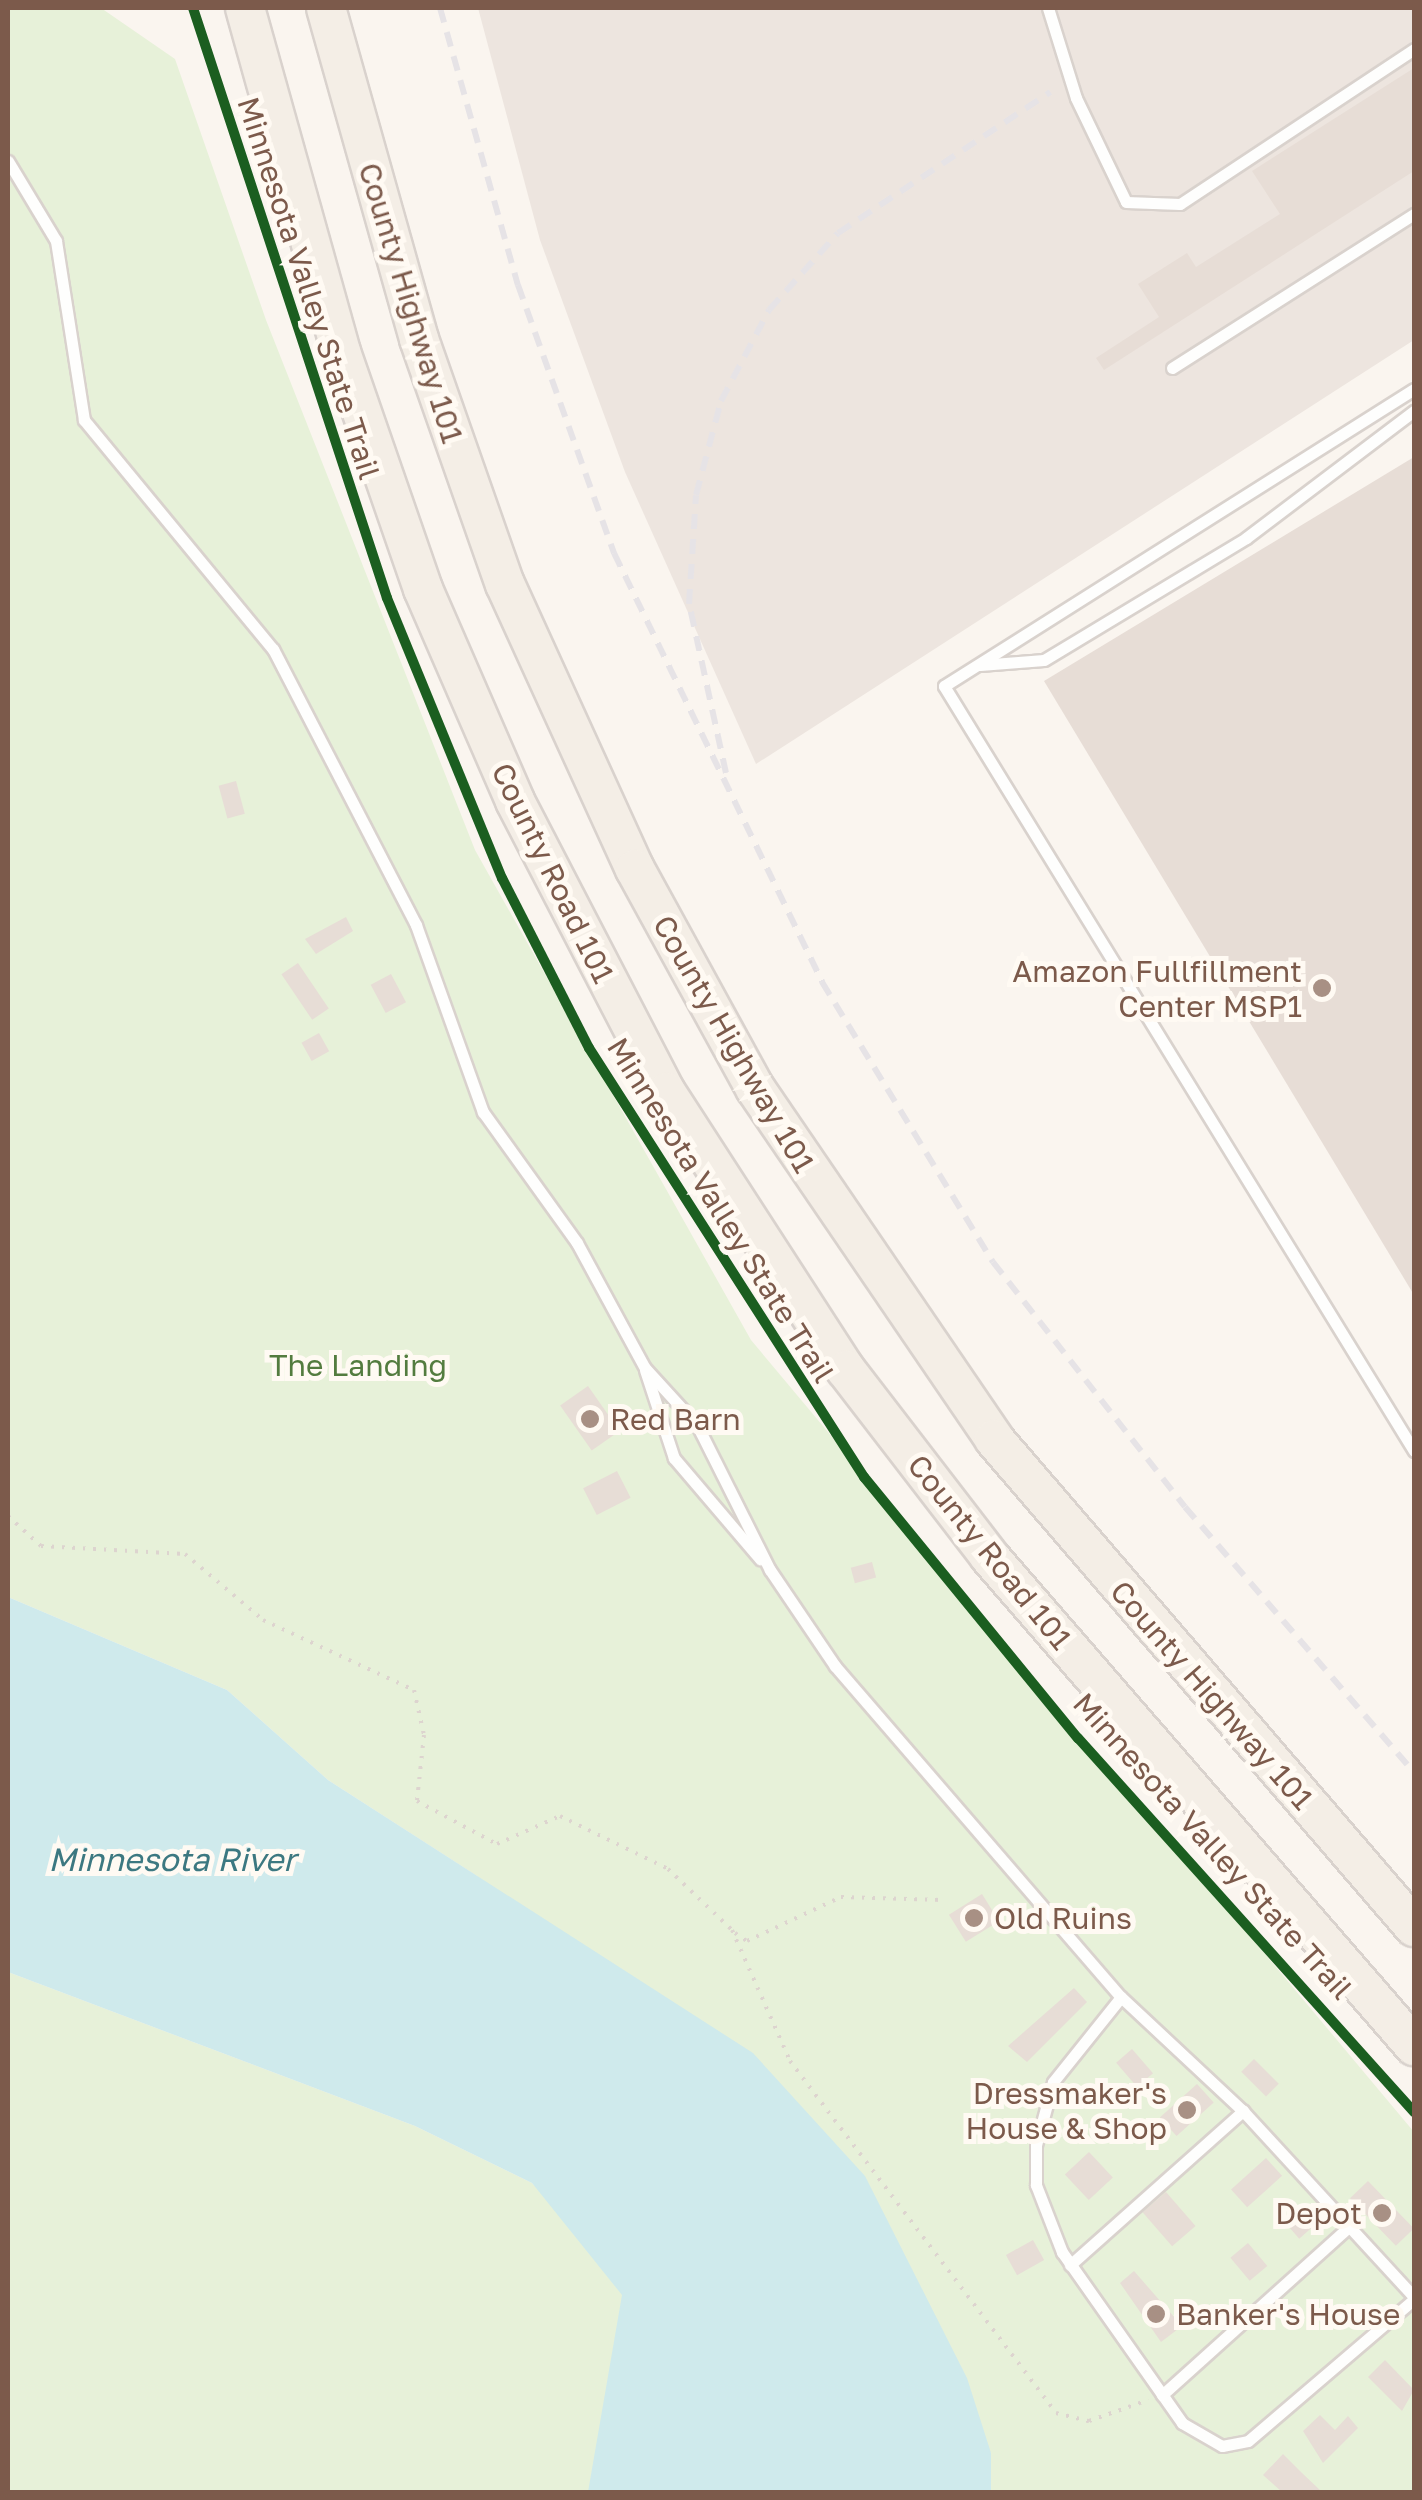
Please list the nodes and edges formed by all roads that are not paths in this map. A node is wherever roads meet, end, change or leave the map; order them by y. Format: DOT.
graph roads {
  1 [pos="245,8"];
  2 [pos="326,8"];
  3 [pos="1048,8"];
  4 [pos="1414,49"];
  5 [pos="8,161"];
  6 [pos="1414,214"];
  7 [pos="1172,368"];
  8 [pos="1414,389"];
  9 [pos="1414,411"];
  10 [pos="978,665"];
  11 [pos="645,1368"];
  12 [pos="1414,1451"];
  13 [pos="770,1570"];
  14 [pos="1414,1928"];
  15 [pos="1122,1997"];
  16 [pos="1414,2046"];
  17 [pos="1243,2111"];
  18 [pos="1351,2226"];
  19 [pos="1070,2265"];
  20 [pos="1414,2298"];
  21 [pos="1162,2395"];
  1 -- 16 [label="main road, County Road 101"];
  2 -- 14 [label="main road, County Highway 101"];
  3 -- 4 [label="lane"];
  5 -- 11 [label="lane"];
  6 -- 7 [label="lane"];
  8 -- 10 [label="lane"];
  9 -- 10 [label="lane"];
  10 -- 12 [label="lane"];
  11 -- 13 [label="lane"];
  11 -- 13 [label="lane"];
  13 -- 15 [label="lane"];
  15 -- 17 [label="lane"];
  15 -- 19 [label="lane"];
  17 -- 18 [label="lane"];
  17 -- 19 [label="lane"];
  18 -- 20 [label="lane"];
  18 -- 21 [label="lane"];
  19 -- 21 [label="lane"];
  20 -- 21 [label="lane"];
}
